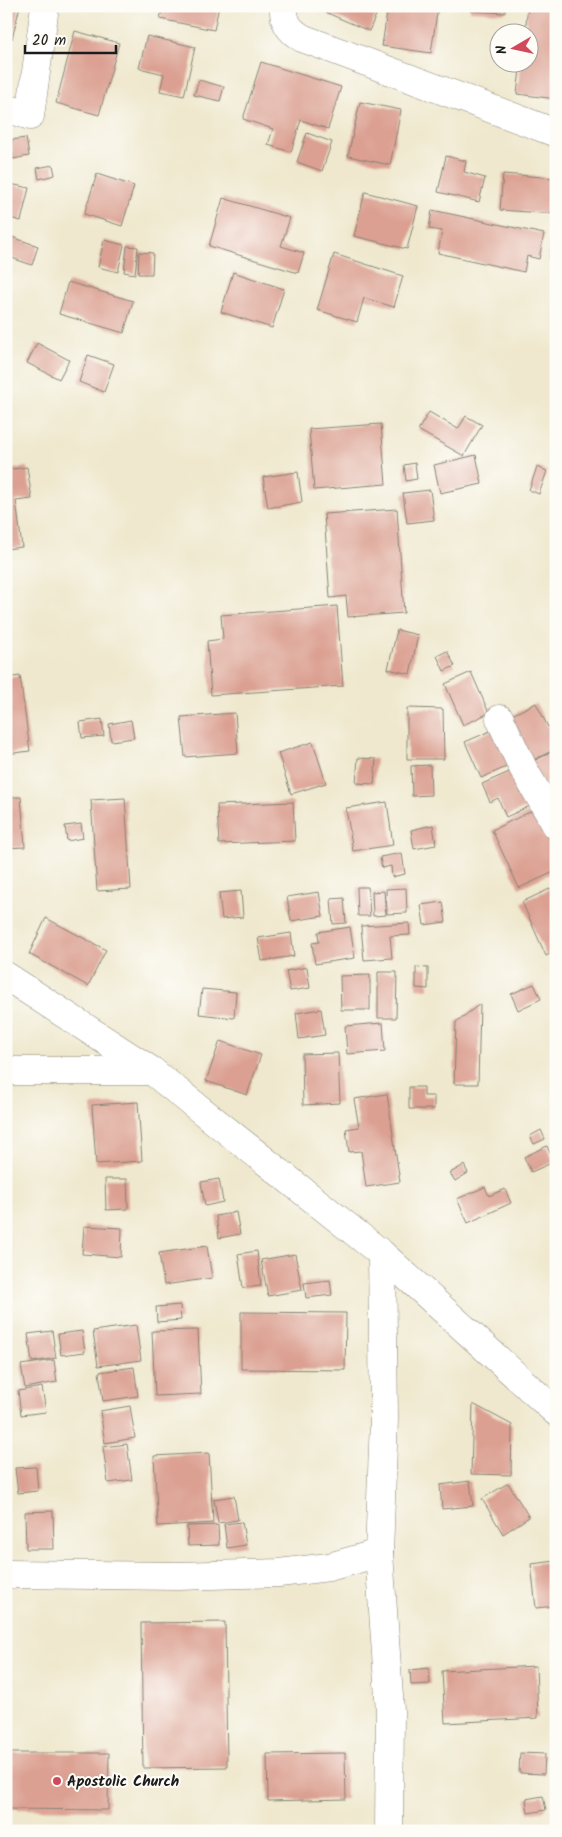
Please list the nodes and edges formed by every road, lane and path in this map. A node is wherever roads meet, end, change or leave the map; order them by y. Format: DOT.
graph roads {
  1 [pos="45,6"];
  2 [pos="284,6"];
  3 [pos="6,108"];
  4 [pos="556,134"];
  5 [pos="500,719"];
  6 [pos="556,825"];
  7 [pos="6,976"];
  8 [pos="6,1071"];
  9 [pos="152,1071"];
  10 [pos="382,1254"];
  11 [pos="556,1412"];
  12 [pos="379,1553"];
  13 [pos="6,1574"];
  14 [pos="389,1831"];
  1 -- 3 [label="street"];
  2 -- 4 [label="street"];
  5 -- 6 [label="street"];
  7 -- 9 [label="street"];
  8 -- 9 [label="street"];
  9 -- 10 [label="street"];
  10 -- 11 [label="street"];
  10 -- 12 [label="street"];
  12 -- 13 [label="street"];
  12 -- 14 [label="street"];
}
